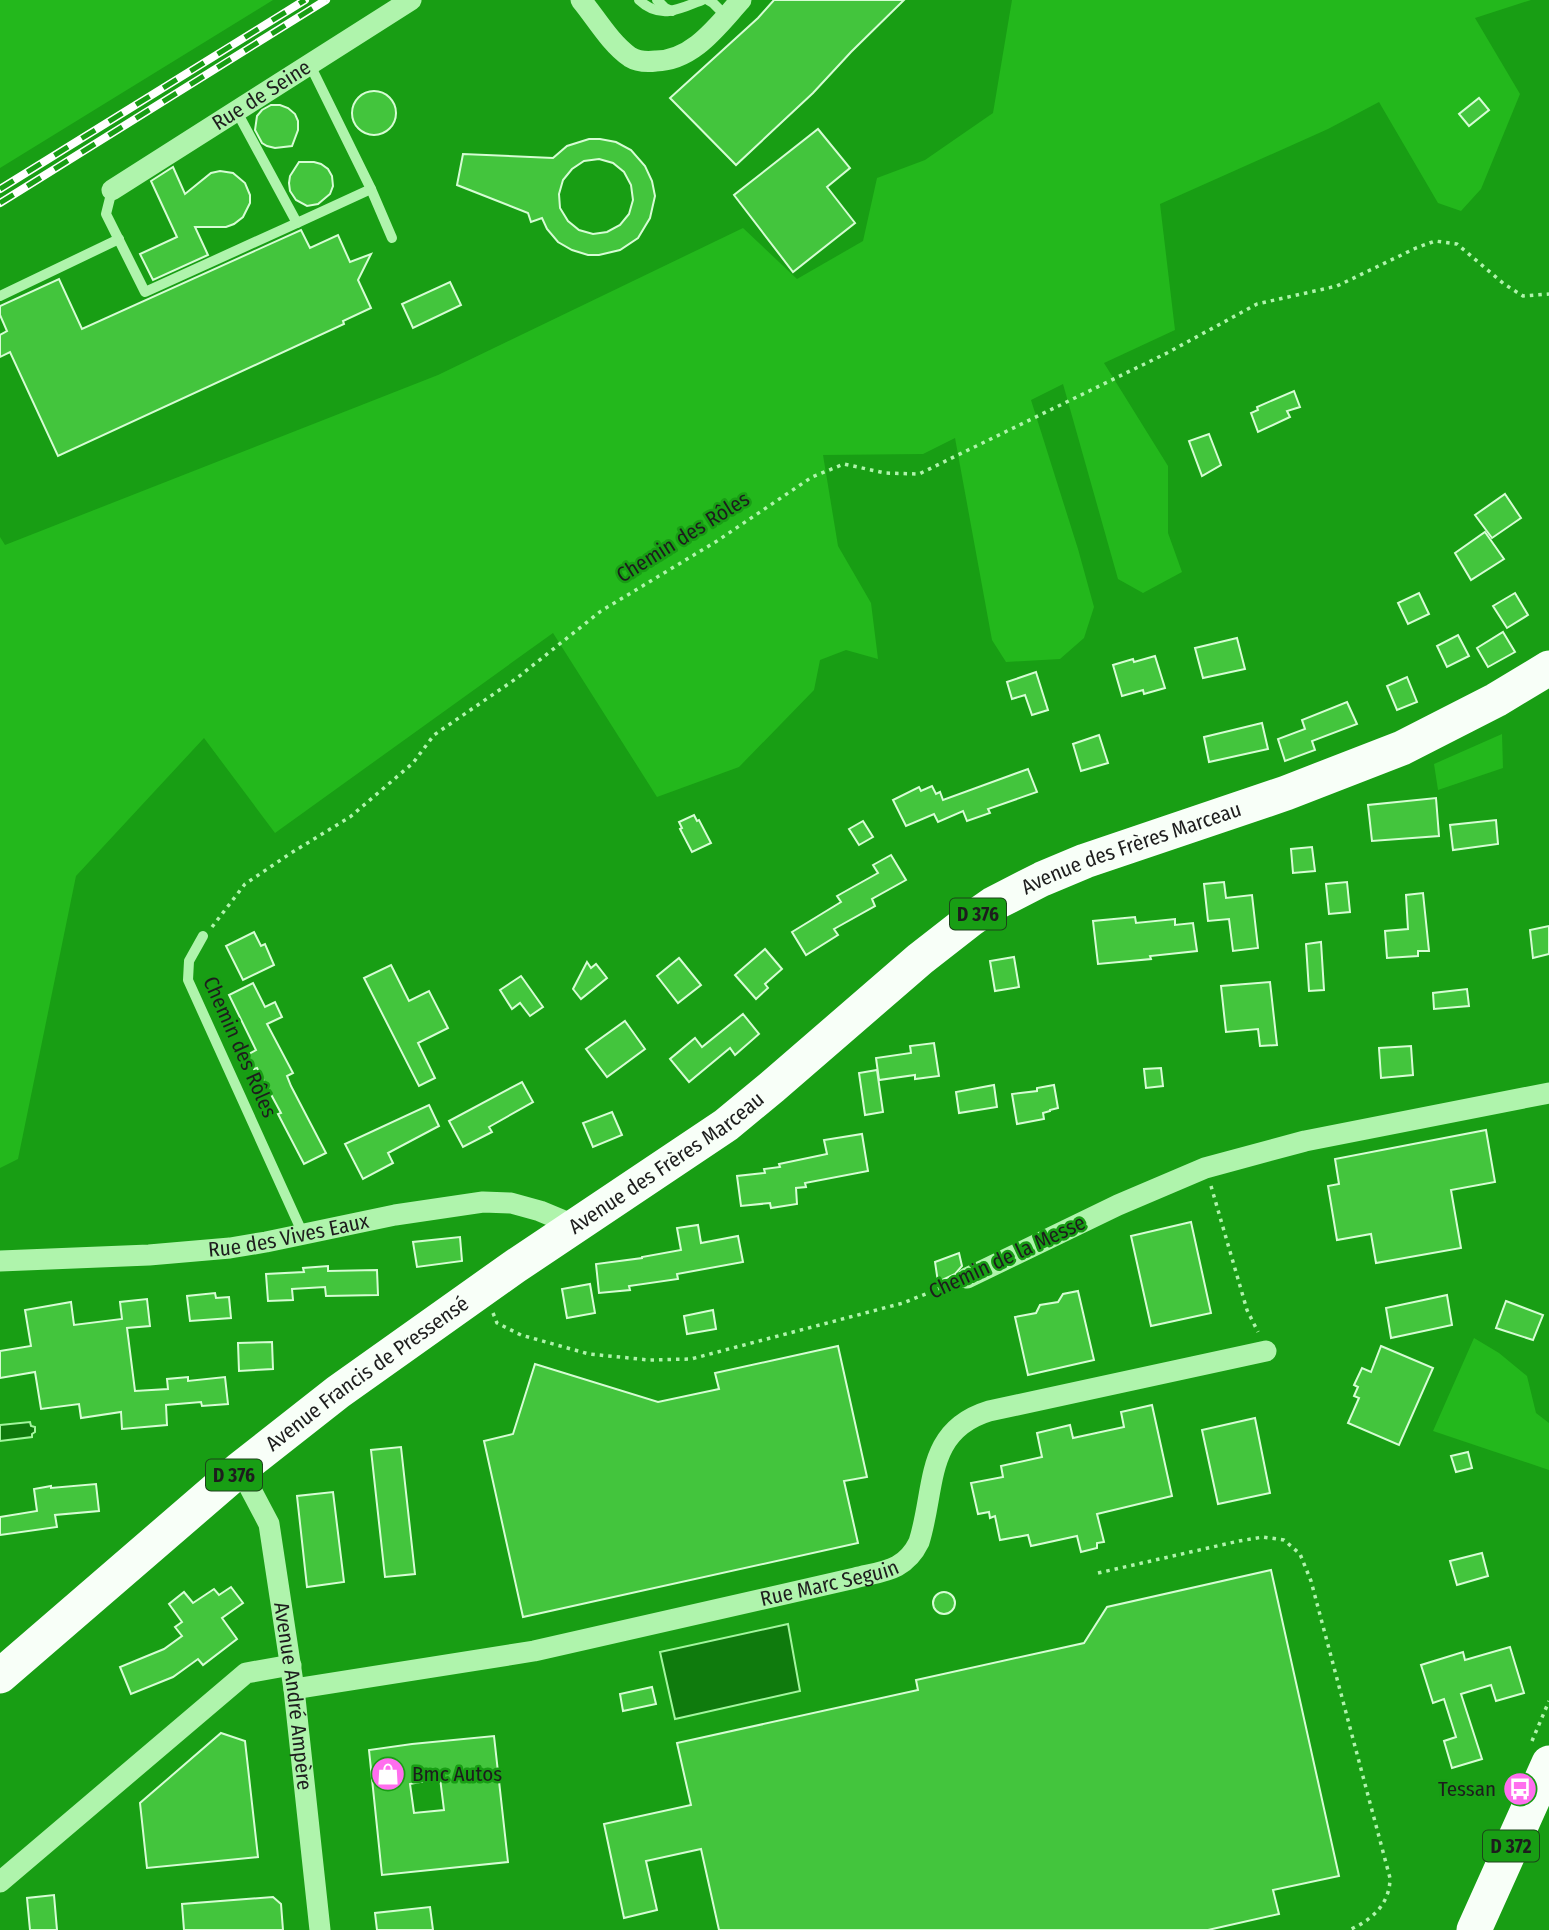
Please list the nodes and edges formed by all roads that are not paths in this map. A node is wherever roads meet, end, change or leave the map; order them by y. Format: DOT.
graph roads {
  1 [pos="411,0"];
  2 [pos="580,0"];
  3 [pos="639,0"];
  4 [pos="657,0"];
  5 [pos="705,0"];
  6 [pos="741,0"];
  7 [pos="671,11"];
  8 [pos="726,16"];
  9 [pos="310,65"];
  10 [pos="237,112"];
  11 [pos="371,189"];
  12 [pos="112,190"];
  13 [pos="297,223"];
  14 [pos="119,239"];
  15 [pos="392,239"];
  16 [pos="0,296"];
  17 [pos="1549,668"];
  18 [pos="203,936"];
  19 [pos="1549,1093"];
  20 [pos="570,1229"];
  21 [pos="303,1234"];
  22 [pos="2,1258"];
  23 [pos="967,1278"];
  24 [pos="481,1290"];
  25 [pos="1266,1351"];
  26 [pos="240,1469"];
  27 [pos="291,1665"];
  28 [pos="0,1676"];
  29 [pos="294,1689"];
  30 [pos="1549,1763"];
  31 [pos="0,1882"];
  32 [pos="320,1930"];
  33 [pos="1474,1930"];
  1 -- 9 [label="street, Rue de Seine"];
  2 -- 8 [label="street"];
  3 -- 7 [label="lane"];
  4 -- 7 [label="lane"];
  5 -- 7 [label="lane"];
  5 -- 8 [label="lane"];
  6 -- 8 [label="street"];
  9 -- 10 [label="street, Rue de Seine"];
  9 -- 11 [label="lane"];
  10 -- 12 [label="street, Rue de Seine"];
  10 -- 13 [label="lane"];
  11 -- 13 [label="lane"];
  11 -- 15 [label="lane"];
  12 -- 14 [label="lane"];
  13 -- 14 [label="lane"];
  14 -- 16 [label="lane"];
  17 -- 20 [label="main road, Avenue des Frères Marceau / D 376"];
  18 -- 21 [label="lane, Chemin des Rôles"];
  19 -- 23 [label="street, Chemin de la Messe"];
  20 -- 21 [label="street, Rue des Vives Eaux"];
  20 -- 24 [label="main road, Avenue des Frères Marceau / D 376"];
  21 -- 22 [label="street, Rue des Vives Eaux"];
  24 -- 26 [label="main road, Avenue Francis de Pressensé / D 376"];
  25 -- 29 [label="street, Rue Marc Seguin"];
  26 -- 27 [label="street, Avenue André Ampère"];
  26 -- 28 [label="main road, Avenue Francis de Pressensé / D 376"];
  27 -- 29 [label="street, Avenue André Ampère"];
  27 -- 31 [label="street"];
  29 -- 32 [label="street, Avenue André Ampère"];
  30 -- 33 [label="main road, D 372"];
}
